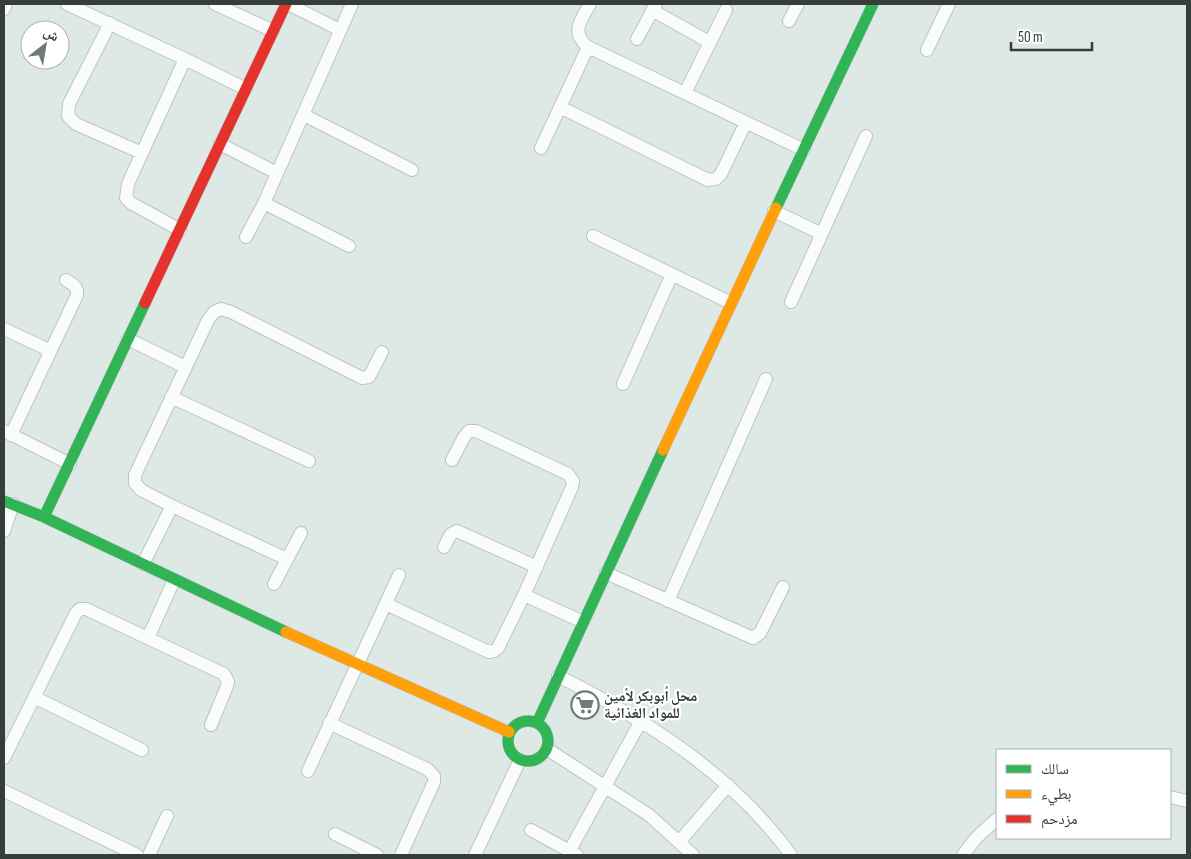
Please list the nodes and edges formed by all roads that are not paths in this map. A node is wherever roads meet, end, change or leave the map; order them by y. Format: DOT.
graph roads {
  1 [pos="6,4"];
  2 [pos="67,4"];
  3 [pos="216,4"];
  4 [pos="287,4"];
  5 [pos="352,4"];
  6 [pos="590,4"];
  7 [pos="798,4"];
  8 [pos="873,4"];
  9 [pos="949,4"];
  10 [pos="654,7"];
  11 [pos="4,9"];
  12 [pos="726,10"];
  13 [pos="789,21"];
  14 [pos="110,23"];
  15 [pos="340,30"];
  16 [pos="273,32"];
  17 [pos="637,39"];
  18 [pos="709,42"];
  19 [pos="588,47"];
  20 [pos="927,50"];
  21 [pos="185,59"];
  22 [pos="246,90"];
  23 [pos="685,93"];
  24 [pos="560,107"];
  25 [pos="304,115"];
  26 [pos="746,122"];
  27 [pos="866,136"];
  28 [pos="220,144"];
  29 [pos="541,148"];
  30 [pos="804,150"];
  31 [pos="142,153"];
  32 [pos="412,170"];
  33 [pos="277,172"];
  34 [pos="264,203"];
  35 [pos="774,211"];
  36 [pos="180,230"];
  37 [pos="822,234"];
  38 [pos="593,236"];
  39 [pos="246,237"];
  40 [pos="349,246"];
  41 [pos="672,274"];
  42 [pos="66,280"];
  43 [pos="731,302"];
  44 [pos="791,302"];
  45 [pos="4,329"];
  46 [pos="128,340"];
  47 [pos="49,350"];
  48 [pos="382,352"];
  49 [pos="185,367"];
  50 [pos="766,379"];
  51 [pos="623,384"];
  52 [pos="171,397"];
  53 [pos="7,433"];
  54 [pos="452,460"];
  55 [pos="309,461"];
  56 [pos="70,464"];
  57 [pos="8,503"];
  58 [pos="172,506"];
  59 [pos="44,517"];
  60 [pos="4,530"];
  61 [pos="301,532"];
  62 [pos="444,548"];
  63 [pos="287,560"];
  64 [pos="143,564"];
  65 [pos="537,567"];
  66 [pos="606,573"];
  67 [pos="399,575"];
  68 [pos="174,580"];
  69 [pos="274,584"];
  70 [pos="783,587"];
  71 [pos="524,595"];
  72 [pos="668,601"];
  73 [pos="386,604"];
  74 [pos="583,622"];
  75 [pos="148,638"];
  76 [pos="358,664"];
  77 [pos="558,676"];
  78 [pos="34,697"];
  79 [pos="642,721"];
  80 [pos="537,722"];
  81 [pos="329,723"];
  82 [pos="211,725"];
  83 [pos="509,732"];
  84 [pos="547,749"];
  85 [pos="142,750"];
  86 [pos="4,758"];
  87 [pos="520,760"];
  88 [pos="308,771"];
  89 [pos="728,785"];
  90 [pos="605,786"];
  91 [pos="4,791"];
  92 [pos="1171,797"];
  93 [pos="1187,801"];
  94 [pos="167,816"];
  95 [pos="996,820"];
  96 [pos="531,830"];
  97 [pos="335,834"];
  98 [pos="679,842"];
  99 [pos="574,853"];
  100 [pos="137,855"];
  101 [pos="149,855"];
  102 [pos="377,855"];
  103 [pos="401,855"];
  104 [pos="476,855"];
  105 [pos="693,855"];
  106 [pos="791,855"];
  107 [pos="963,855"];
  1 -- 11 [label="street"];
  2 -- 14 [label="street"];
  3 -- 16 [label="street"];
  4 -- 15 [label="street"];
  4 -- 16 [label="main road"];
  5 -- 15 [label="street"];
  6 -- 19 [label="street"];
  7 -- 13 [label="street"];
  8 -- 30 [label="main road"];
  9 -- 20 [label="street"];
  10 -- 17 [label="street"];
  10 -- 18 [label="street"];
  12 -- 18 [label="street"];
  14 -- 21 [label="street"];
  14 -- 31 [label="street"];
  15 -- 25 [label="street"];
  16 -- 22 [label="main road"];
  18 -- 23 [label="street"];
  19 -- 23 [label="street"];
  19 -- 24 [label="street"];
  21 -- 22 [label="street"];
  21 -- 31 [label="street"];
  22 -- 28 [label="main road"];
  23 -- 26 [label="street"];
  24 -- 26 [label="street"];
  24 -- 29 [label="street"];
  25 -- 32 [label="street"];
  25 -- 33 [label="street"];
  26 -- 30 [label="street"];
  27 -- 37 [label="street"];
  28 -- 33 [label="street"];
  28 -- 36 [label="main road"];
  30 -- 35 [label="main road"];
  31 -- 36 [label="street"];
  33 -- 34 [label="street"];
  34 -- 39 [label="street"];
  34 -- 40 [label="street"];
  35 -- 37 [label="street"];
  35 -- 43 [label="main road"];
  36 -- 46 [label="main road"];
  37 -- 44 [label="street"];
  38 -- 41 [label="street"];
  41 -- 43 [label="street"];
  41 -- 51 [label="street"];
  42 -- 47 [label="street"];
  43 -- 66 [label="main road"];
  45 -- 47 [label="street"];
  46 -- 49 [label="street"];
  46 -- 56 [label="main road"];
  47 -- 53 [label="street"];
  48 -- 49 [label="street"];
  49 -- 52 [label="street"];
  50 -- 72 [label="street"];
  52 -- 55 [label="street"];
  52 -- 58 [label="street"];
  53 -- 56 [label="street"];
  54 -- 65 [label="street"];
  56 -- 59 [label="main road"];
  57 -- 59 [label="main road"];
  57 -- 60 [label="street"];
  58 -- 63 [label="street"];
  58 -- 64 [label="street"];
  59 -- 64 [label="main road"];
  61 -- 63 [label="street"];
  62 -- 65 [label="street"];
  63 -- 69 [label="street"];
  64 -- 68 [label="main road"];
  65 -- 71 [label="street"];
  66 -- 72 [label="street"];
  66 -- 74 [label="main road"];
  67 -- 73 [label="street"];
  68 -- 75 [label="street"];
  68 -- 76 [label="main road"];
  70 -- 72 [label="street"];
  71 -- 73 [label="street"];
  71 -- 74 [label="street"];
  73 -- 76 [label="street"];
  74 -- 77 [label="main road"];
  75 -- 78 [label="street"];
  75 -- 82 [label="street"];
  76 -- 81 [label="street"];
  76 -- 83 [label="main road"];
  77 -- 79 [label="street"];
  77 -- 80 [label="main road"];
  78 -- 85 [label="street"];
  78 -- 86 [label="street"];
  79 -- 89 [label="street"];
  79 -- 90 [label="street"];
  80 -- 83 [label="main road"];
  80 -- 84 [label="main road"];
  81 -- 88 [label="street"];
  81 -- 103 [label="street"];
  83 -- 87 [label="main road"];
  84 -- 87 [label="main road"];
  84 -- 90 [label="street"];
  87 -- 104 [label="street"];
  89 -- 98 [label="street"];
  89 -- 106 [label="street"];
  90 -- 98 [label="street"];
  90 -- 99 [label="street"];
  91 -- 100 [label="street"];
  92 -- 93 [label="street"];
  94 -- 101 [label="street"];
  95 -- 107 [label="street"];
  96 -- 99 [label="street"];
  97 -- 102 [label="street"];
  98 -- 105 [label="street"];
}
